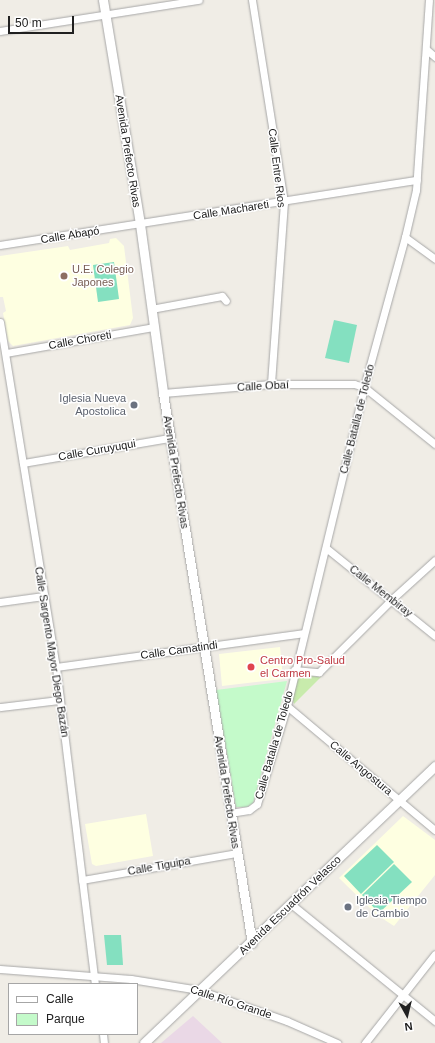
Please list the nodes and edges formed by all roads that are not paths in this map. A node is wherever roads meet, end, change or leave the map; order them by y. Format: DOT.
graph roads {
  1 [pos="104,0"];
  2 [pos="198,0"];
  3 [pos="252,0"];
  4 [pos="429,0"];
  5 [pos="106,15"];
  6 [pos="0,31"];
  7 [pos="427,50"];
  8 [pos="435,57"];
  9 [pos="417,180"];
  10 [pos="284,202"];
  11 [pos="140,224"];
  12 [pos="405,236"];
  13 [pos="0,245"];
  14 [pos="435,259"];
  15 [pos="226,301"];
  16 [pos="151,309"];
  17 [pos="0,322"];
  18 [pos="154,327"];
  19 [pos="6,353"];
  20 [pos="4,363"];
  21 [pos="271,384"];
  22 [pos="364,387"];
  23 [pos="163,393"];
  24 [pos="170,438"];
  25 [pos="435,444"];
  26 [pos="23,463"];
  27 [pos="326,548"];
  28 [pos="435,560"];
  29 [pos="44,596"];
  30 [pos="392,598"];
  31 [pos="0,602"];
  32 [pos="303,633"];
  33 [pos="435,636"];
  34 [pos="203,646"];
  35 [pos="56,667"];
  36 [pos="294,670"];
  37 [pos="60,700"];
  38 [pos="287,706"];
  39 [pos="0,707"];
  40 [pos="435,766"];
  41 [pos="400,801"];
  42 [pos="230,813"];
  43 [pos="435,830"];
  44 [pos="237,853"];
  45 [pos="82,880"];
  46 [pos="291,904"];
  47 [pos="252,943"];
  48 [pos="435,954"];
  49 [pos="0,968"];
  50 [pos="95,980"];
  51 [pos="126,983"];
  52 [pos="138,984"];
  53 [pos="199,990"];
  54 [pos="403,994"];
  55 [pos="435,1021"];
  56 [pos="144,1043"];
  57 [pos="337,1043"];
  58 [pos="365,1043"];
  1 -- 5 [label="street, Avenida Prefecto Rivas"];
  2 -- 5 [label="street"];
  3 -- 10 [label="street, Calle Entre Rios"];
  4 -- 7 [label="street, Calle Batalla de Toledo"];
  5 -- 6 [label="street"];
  5 -- 11 [label="street, Avenida Prefecto Rivas"];
  7 -- 8 [label="street"];
  7 -- 9 [label="street, Calle Batalla de Toledo"];
  9 -- 10 [label="street, Calle Machareti"];
  9 -- 12 [label="street, Calle Batalla de Toledo"];
  10 -- 11 [label="street, Calle Machareti"];
  10 -- 21 [label="street, Calle Entre Rios"];
  11 -- 13 [label="street, Calle Abapó"];
  11 -- 16 [label="street, Avenida Prefecto Rivas"];
  12 -- 14 [label="street"];
  12 -- 22 [label="street, Calle Batalla de Toledo"];
  15 -- 16 [label="street"];
  16 -- 18 [label="street, Avenida Prefecto Rivas"];
  17 -- 19 [label="street, Calle Sargento Mayor Diego Bazán"];
  18 -- 19 [label="street, Calle Choreti"];
  18 -- 23 [label="street, Avenida Prefecto Rivas"];
  19 -- 20 [label="street, Calle Sargento Mayor Diego Bazán"];
  20 -- 26 [label="street, Calle Sargento Mayor Diego Bazán"];
  21 -- 22 [label="street, Calle Obaí"];
  21 -- 23 [label="street, Calle Obaí"];
  22 -- 25 [label="street"];
  22 -- 27 [label="street, Calle Batalla de Toledo"];
  23 -- 24 [label="street, Avenida Prefecto Rivas"];
  24 -- 26 [label="street, Calle Curuyuqui"];
  24 -- 34 [label="street, Avenida Prefecto Rivas"];
  26 -- 29 [label="street, Calle Sargento Mayor Diego Bazán"];
  27 -- 30 [label="street, Calle Membiray"];
  27 -- 32 [label="street, Calle Batalla de Toledo"];
  28 -- 30 [label="street"];
  29 -- 31 [label="street"];
  29 -- 35 [label="street, Calle Sargento Mayor Diego Bazán"];
  30 -- 33 [label="street, Calle Membiray"];
  30 -- 36 [label="street"];
  32 -- 34 [label="street, Calle Camatindi"];
  32 -- 36 [label="street, Calle Batalla de Toledo"];
  34 -- 35 [label="street, Calle Camatindi"];
  34 -- 42 [label="street, Avenida Prefecto Rivas"];
  35 -- 37 [label="street, Calle Sargento Mayor Diego Bazán"];
  36 -- 38 [label="street, Calle Batalla de Toledo"];
  37 -- 39 [label="street"];
  37 -- 45 [label="street, Calle Sargento Mayor Diego Bazán"];
  38 -- 41 [label="street, Calle Angostura"];
  38 -- 42 [label="street, Calle Batalla de Toledo"];
  40 -- 41 [label="street, Avenida Escuadrón Velasco"];
  41 -- 43 [label="street, Calle Angostura"];
  41 -- 46 [label="street, Avenida Escuadrón Velasco"];
  42 -- 44 [label="street, Avenida Prefecto Rivas"];
  44 -- 45 [label="street, Calle Tiguipa"];
  44 -- 47 [label="street, Avenida Prefecto Rivas"];
  45 -- 50 [label="street, Calle Sargento Mayor Diego Bazán"];
  46 -- 47 [label="street, Avenida Escuadrón Velasco"];
  46 -- 54 [label="street"];
  47 -- 53 [label="street, Avenida Escuadrón Velasco"];
  48 -- 54 [label="street"];
  49 -- 50 [label="street, Calle Río Grande"];
  50 -- 51 [label="street, Calle Río Grande"];
  52 -- 53 [label="street, Calle Río Grande"];
  53 -- 56 [label="street, Avenida Escuadrón Velasco"];
  53 -- 57 [label="street, Calle Río Grande"];
  54 -- 55 [label="street"];
  54 -- 58 [label="street"];
}
